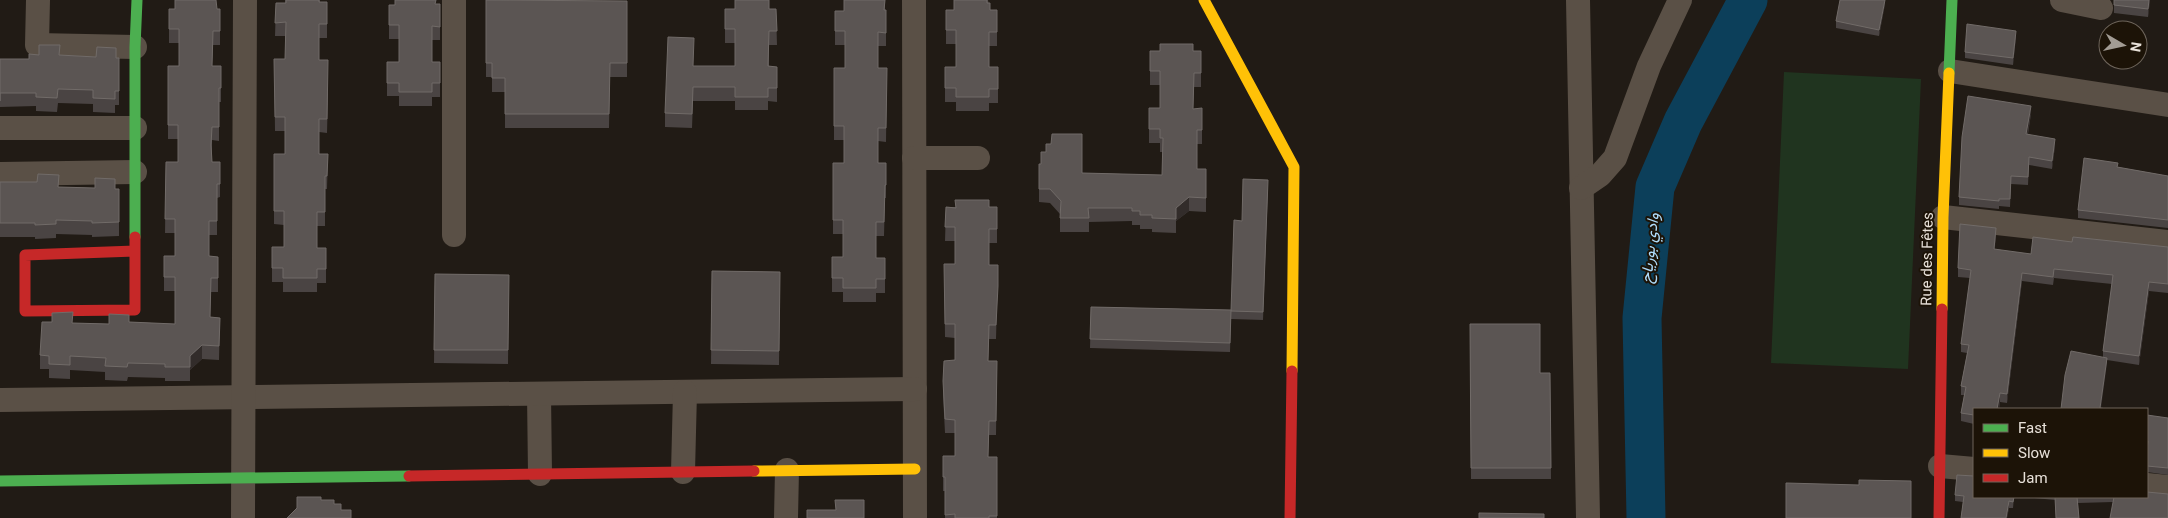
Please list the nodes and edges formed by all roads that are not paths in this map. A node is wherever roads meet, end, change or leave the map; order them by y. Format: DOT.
graph roads {
  1 [pos="38,0"];
  2 [pos="137,0"];
  3 [pos="245,0"];
  4 [pos="454,0"];
  5 [pos="914,0"];
  6 [pos="1204,0"];
  7 [pos="1578,0"];
  8 [pos="1680,0"];
  9 [pos="1952,0"];
  10 [pos="2062,0"];
  11 [pos="2101,8"];
  12 [pos="135,47"];
  13 [pos="1950,71"];
  14 [pos="2168,106"];
  15 [pos="0,128"];
  16 [pos="135,128"];
  17 [pos="914,158"];
  18 [pos="978,158"];
  19 [pos="135,172"];
  20 [pos="0,174"];
  21 [pos="1581,188"];
  22 [pos="1943,217"];
  23 [pos="454,236"];
  24 [pos="2168,242"];
  25 [pos="134,251"];
  26 [pos="915,389"];
  27 [pos="685,392"];
  28 [pos="539,394"];
  29 [pos="243,397"];
  30 [pos="0,400"];
  31 [pos="1940,466"];
  32 [pos="915,469"];
  33 [pos="1973,469"];
  34 [pos="787,470"];
  35 [pos="683,472"];
  36 [pos="540,474"];
  37 [pos="243,478"];
  38 [pos="0,481"];
  39 [pos="2148,485"];
  40 [pos="2168,488"];
  41 [pos="243,518"];
  42 [pos="786,518"];
  43 [pos="915,518"];
  44 [pos="1290,518"];
  45 [pos="1588,518"];
  46 [pos="1939,518"];
  1 -- 12 [label="street"];
  2 -- 12 [label="street"];
  3 -- 29 [label="street"];
  4 -- 23 [label="street"];
  5 -- 17 [label="street"];
  6 -- 44 [label="street"];
  7 -- 21 [label="street"];
  8 -- 21 [label="street"];
  9 -- 13 [label="street, Rue des Fêtes"];
  10 -- 11 [label="street"];
  12 -- 16 [label="street"];
  13 -- 14 [label="street"];
  13 -- 22 [label="street, Rue des Fêtes"];
  15 -- 16 [label="street"];
  16 -- 19 [label="street"];
  17 -- 18 [label="street"];
  17 -- 26 [label="street"];
  19 -- 20 [label="street"];
  19 -- 25 [label="street"];
  21 -- 45 [label="street"];
  22 -- 24 [label="street"];
  22 -- 31 [label="street, Rue des Fêtes"];
  25 -- 25 [label="street"];
  26 -- 27 [label="street"];
  26 -- 32 [label="street"];
  27 -- 28 [label="street"];
  27 -- 35 [label="street"];
  28 -- 29 [label="street"];
  28 -- 36 [label="street"];
  29 -- 30 [label="street"];
  29 -- 37 [label="street"];
  31 -- 33 [label="street"];
  31 -- 46 [label="street, Rue des Fêtes"];
  32 -- 34 [label="street"];
  32 -- 43 [label="street"];
  34 -- 35 [label="street"];
  34 -- 42 [label="street"];
  35 -- 36 [label="street"];
  36 -- 37 [label="street"];
  37 -- 38 [label="street"];
  37 -- 41 [label="street"];
  39 -- 40 [label="street"];
}
